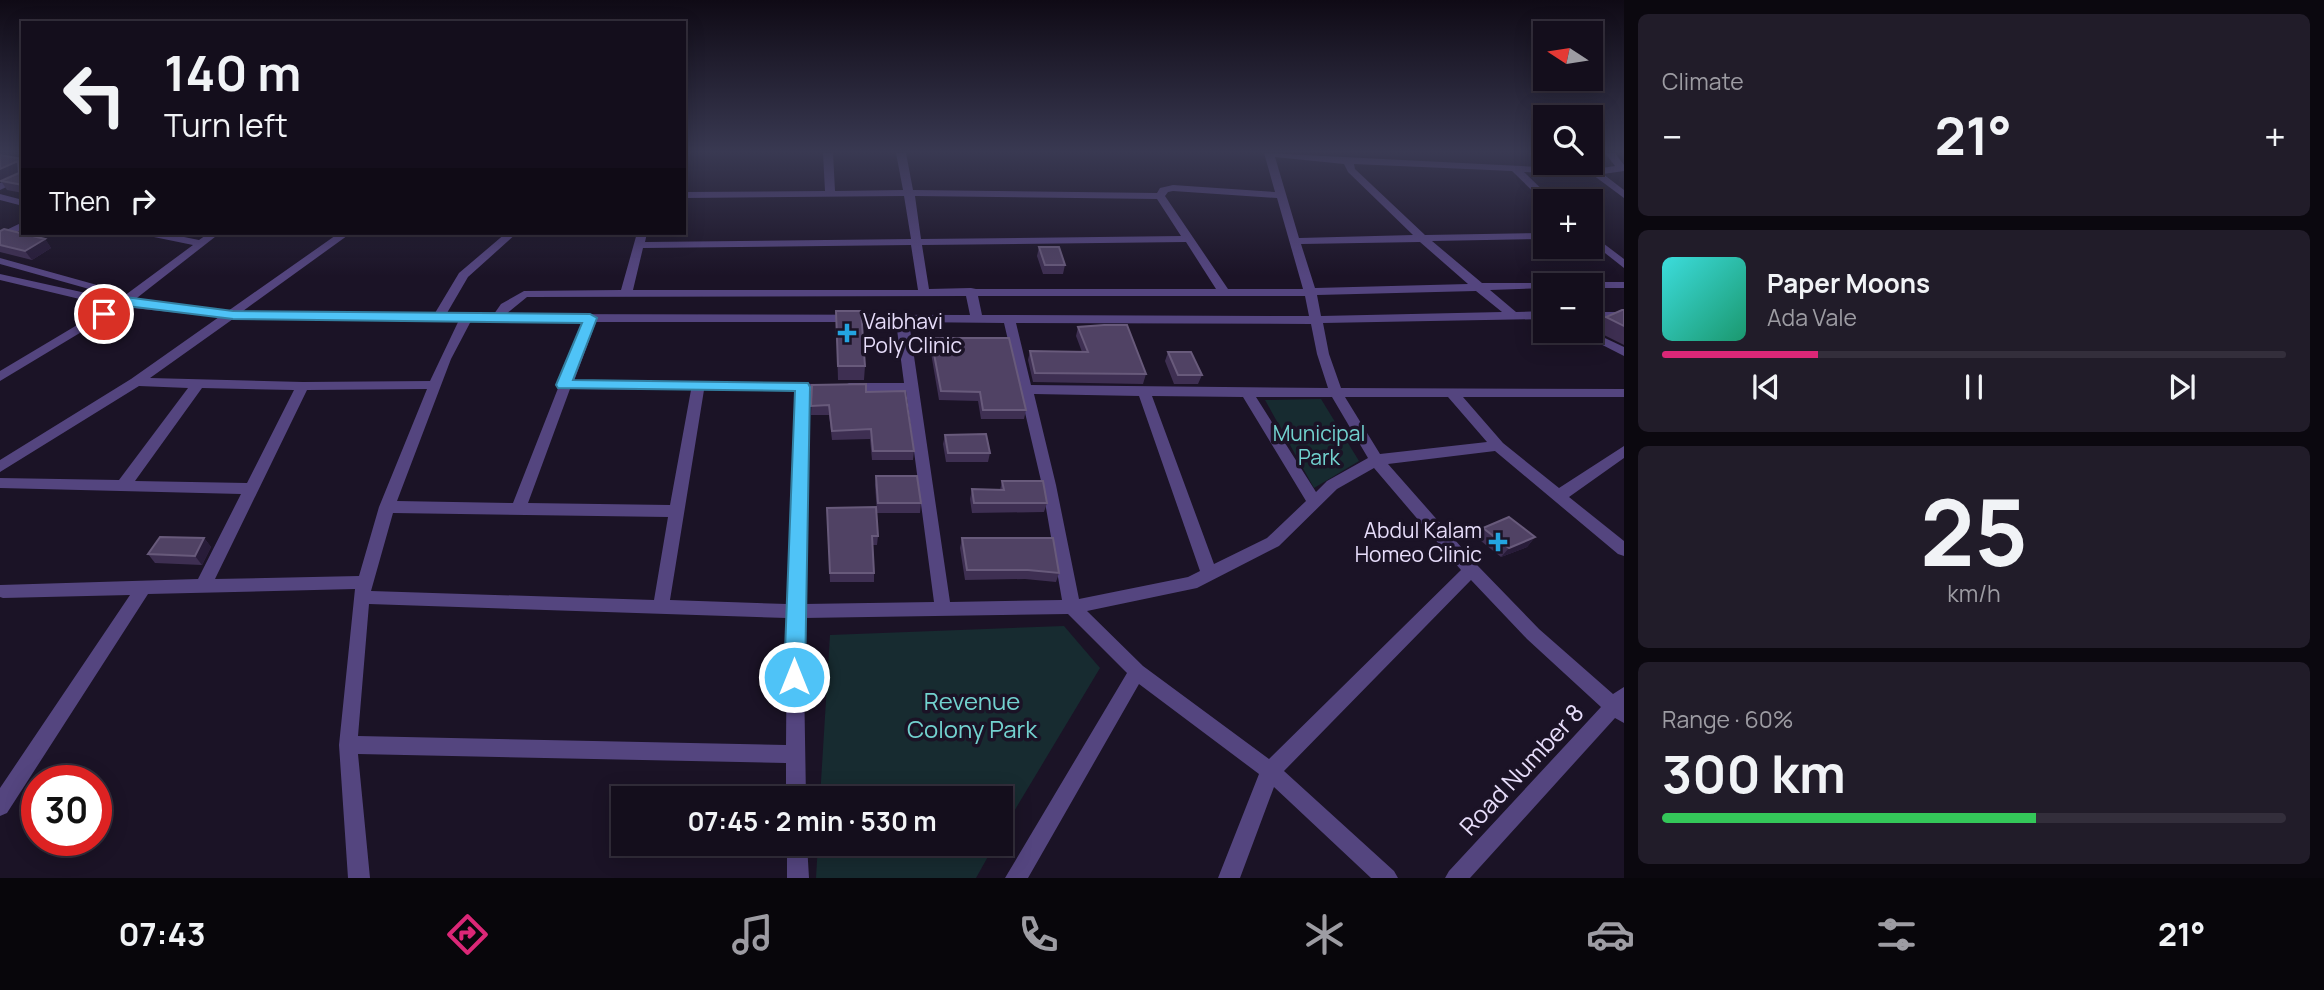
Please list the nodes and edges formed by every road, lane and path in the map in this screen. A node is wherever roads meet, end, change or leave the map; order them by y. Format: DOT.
graph roads {
  1 [pos="909,193"];
  2 [pos="830,194"];
  3 [pos="990,194"];
  4 [pos="1265,194"];
  5 [pos="1376,194"];
  6 [pos="686,195"];
  7 [pos="1281,195"];
  8 [pos="1160,196"];
  9 [pos="0,197"];
  10 [pos="21,202"];
  11 [pos="21,226"];
  12 [pos="159,235"];
  13 [pos="212,235"];
  14 [pos="343,235"];
  15 [pos="510,235"];
  16 [pos="1533,236"];
  17 [pos="0,237"];
  18 [pos="640,239"];
  19 [pos="1190,239"];
  20 [pos="1423,239"];
  21 [pos="918,241"];
  22 [pos="1294,241"];
  23 [pos="200,243"];
  24 [pos="1603,247"];
  25 [pos="0,261"];
  26 [pos="1624,265"];
  27 [pos="0,276"];
  28 [pos="1477,285"];
  29 [pos="1533,285"];
  30 [pos="1603,285"];
  31 [pos="1624,285"];
  32 [pos="1223,290"];
  33 [pos="971,291"];
  34 [pos="773,292"];
  35 [pos="924,292"];
  36 [pos="1310,292"];
  37 [pos="626,294"];
  38 [pos="125,301"];
  39 [pos="233,315"];
  40 [pos="1533,315"];
  41 [pos="1513,316"];
  42 [pos="1603,316"];
  43 [pos="1624,316"];
  44 [pos="439,317"];
  45 [pos="498,317"];
  46 [pos="466,318"];
  47 [pos="590,318"];
  48 [pos="773,319"];
  49 [pos="902,319"];
  50 [pos="977,319"];
  51 [pos="1009,319"];
  52 [pos="1315,320"];
  53 [pos="1603,342"];
  54 [pos="1624,352"];
  55 [pos="0,377"];
  56 [pos="136,382"];
  57 [pos="198,384"];
  58 [pos="434,385"];
  59 [pos="564,385"];
  60 [pos="698,385"];
  61 [pos="303,386"];
  62 [pos="803,387"];
  63 [pos="913,387"];
  64 [pos="1025,388"];
  65 [pos="1450,391"];
  66 [pos="1144,392"];
  67 [pos="1247,392"];
  68 [pos="1336,392"];
  69 [pos="1624,393"];
  70 [pos="1498,446"];
  71 [pos="1624,451"];
  72 [pos="1376,460"];
  73 [pos="0,467"];
  74 [pos="0,483"];
  75 [pos="124,486"];
  76 [pos="251,489"];
  77 [pos="1558,497"];
  78 [pos="1314,502"];
  79 [pos="387,507"];
  80 [pos="518,509"];
  81 [pos="677,511"];
  82 [pos="1624,550"];
  83 [pos="1471,570"];
  84 [pos="1209,574"];
  85 [pos="202,586"];
  86 [pos="143,588"];
  87 [pos="362,590"];
  88 [pos="1,592"];
  89 [pos="661,607"];
  90 [pos="1072,607"];
  91 [pos="943,608"];
  92 [pos="795,611"];
  93 [pos="1138,672"];
  94 [pos="1620,706"];
  95 [pos="348,746"];
  96 [pos="795,754"];
  97 [pos="1270,771"];
  98 [pos="796,786"];
  99 [pos="0,806"];
  100 [pos="797,856"];
  101 [pos="359,878"];
  102 [pos="798,878"];
  103 [pos="1016,878"];
  104 [pos="1229,878"];
  105 [pos="1387,878"];
  106 [pos="1456,878"];
  1 -- 21 [label="street"];
  2 -- 6 [label="street"];
  3 -- 8 [label="street"];
  4 -- 7 [label="street"];
  5 -- 20 [label="street"];
  7 -- 22 [label="street"];
  8 -- 19 [label="street"];
  9 -- 10 [label="street"];
  11 -- 17 [label="street"];
  12 -- 23 [label="street"];
  13 -- 23 [label="street"];
  14 -- 39 [label="street"];
  15 -- 44 [label="street"];
  16 -- 20 [label="street"];
  18 -- 21 [label="street"];
  18 -- 37 [label="street"];
  19 -- 21 [label="street"];
  19 -- 32 [label="street"];
  20 -- 22 [label="street"];
  20 -- 28 [label="street"];
  21 -- 35 [label="street"];
  22 -- 36 [label="street"];
  23 -- 38 [label="street"];
  24 -- 26 [label="street"];
  25 -- 38 [label="street"];
  27 -- 38 [label="street"];
  28 -- 29 [label="street"];
  28 -- 36 [label="street"];
  28 -- 41 [label="street"];
  30 -- 31 [label="street"];
  32 -- 33 [label="street"];
  32 -- 36 [label="street"];
  33 -- 35 [label="street"];
  33 -- 50 [label="street"];
  34 -- 35 [label="street"];
  34 -- 37 [label="street"];
  34 -- 48 [label="street"];
  36 -- 52 [label="street"];
  37 -- 45 [label="street"];
  38 -- 39 [label="street"];
  38 -- 55 [label="street"];
  39 -- 44 [label="street"];
  39 -- 56 [label="street"];
  40 -- 41 [label="street"];
  41 -- 52 [label="street"];
  42 -- 43 [label="street"];
  44 -- 46 [label="street"];
  45 -- 46 [label="street"];
  45 -- 47 [label="street"];
  46 -- 58 [label="street"];
  47 -- 48 [label="street"];
  47 -- 59 [label="street"];
  48 -- 49 [label="street"];
  49 -- 50 [label="street"];
  49 -- 63 [label="street"];
  50 -- 51 [label="street"];
  51 -- 52 [label="street"];
  51 -- 64 [label="street"];
  52 -- 68 [label="street"];
  53 -- 54 [label="street"];
  56 -- 57 [label="street"];
  56 -- 73 [label="street"];
  57 -- 61 [label="street"];
  57 -- 75 [label="street"];
  58 -- 61 [label="street"];
  58 -- 79 [label="street"];
  59 -- 60 [label="street"];
  59 -- 80 [label="street"];
  60 -- 62 [label="street"];
  60 -- 81 [label="street"];
  61 -- 76 [label="street"];
  62 -- 63 [label="street"];
  62 -- 92 [label="street"];
  63 -- 91 [label="street"];
  64 -- 66 [label="street"];
  64 -- 90 [label="street"];
  65 -- 68 [label="street"];
  65 -- 69 [label="street"];
  65 -- 70 [label="street"];
  66 -- 67 [label="street"];
  66 -- 84 [label="street"];
  67 -- 68 [label="street"];
  67 -- 78 [label="street"];
  68 -- 72 [label="street"];
  70 -- 72 [label="street"];
  70 -- 77 [label="street"];
  71 -- 77 [label="street"];
  72 -- 78 [label="street"];
  72 -- 83 [label="street"];
  74 -- 75 [label="street"];
  75 -- 76 [label="street"];
  76 -- 85 [label="street"];
  77 -- 82 [label="street"];
  78 -- 84 [label="street"];
  79 -- 80 [label="street"];
  79 -- 87 [label="street"];
  80 -- 81 [label="street"];
  81 -- 89 [label="street"];
  83 -- 94 [label="street"];
  83 -- 97 [label="street"];
  84 -- 90 [label="street"];
  85 -- 86 [label="street"];
  85 -- 87 [label="street"];
  86 -- 88 [label="street"];
  86 -- 99 [label="street"];
  87 -- 89 [label="street"];
  87 -- 95 [label="street"];
  89 -- 92 [label="street"];
  90 -- 91 [label="street"];
  90 -- 93 [label="street"];
  91 -- 92 [label="street"];
  92 -- 96 [label="street"];
  93 -- 97 [label="street"];
  93 -- 103 [label="street"];
  94 -- 106 [label="street, Road Number 8"];
  95 -- 96 [label="street"];
  95 -- 101 [label="street"];
  96 -- 98 [label="street"];
  97 -- 104 [label="street"];
  97 -- 105 [label="street"];
  100 -- 102 [label="street"];
}
